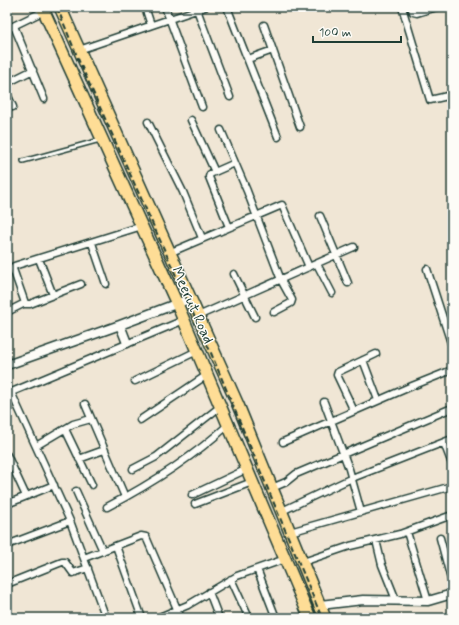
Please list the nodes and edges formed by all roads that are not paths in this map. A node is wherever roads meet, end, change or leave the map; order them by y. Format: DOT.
graph roads {
  1 [pos="60,7"];
  2 [pos="145,7"];
  3 [pos="165,7"];
  4 [pos="205,7"];
  5 [pos="227,7"];
  6 [pos="402,7"];
  7 [pos="412,7"];
  8 [pos="437,7"];
  9 [pos="197,8"];
  10 [pos="43,9"];
  11 [pos="169,19"];
  12 [pos="151,25"];
  13 [pos="264,25"];
  14 [pos="14,26"];
  15 [pos="7,29"];
  16 [pos="79,50"];
  17 [pos="273,50"];
  18 [pos="248,59"];
  19 [pos="33,70"];
  20 [pos="7,83"];
  21 [pos="7,94"];
  22 [pos="452,95"];
  23 [pos="230,97"];
  24 [pos="44,99"];
  25 [pos="13,107"];
  26 [pos="202,107"];
  27 [pos="191,120"];
  28 [pos="148,122"];
  29 [pos="300,127"];
  30 [pos="221,130"];
  31 [pos="278,137"];
  32 [pos="102,140"];
  33 [pos="23,161"];
  34 [pos="235,162"];
  35 [pos="216,172"];
  36 [pos="256,216"];
  37 [pos="320,216"];
  38 [pos="142,226"];
  39 [pos="229,227"];
  40 [pos="202,238"];
  41 [pos="92,243"];
  42 [pos="354,247"];
  43 [pos="169,253"];
  44 [pos="336,255"];
  45 [pos="39,259"];
  46 [pos="317,264"];
  47 [pos="309,267"];
  48 [pos="427,269"];
  49 [pos="234,274"];
  50 [pos="281,280"];
  51 [pos="348,283"];
  52 [pos="81,284"];
  53 [pos="106,284"];
  54 [pos="332,293"];
  55 [pos="52,295"];
  56 [pos="245,296"];
  57 [pos="189,299"];
  58 [pos="24,304"];
  59 [pos="177,304"];
  60 [pos="7,312"];
  61 [pos="274,312"];
  62 [pos="198,316"];
  63 [pos="255,317"];
  64 [pos="184,320"];
  65 [pos="120,325"];
  66 [pos="450,338"];
  67 [pos="126,343"];
  68 [pos="452,346"];
  69 [pos="197,351"];
  70 [pos="376,354"];
  71 [pos="363,360"];
  72 [pos="7,365"];
  73 [pos="452,370"];
  74 [pos="207,375"];
  75 [pos="135,381"];
  76 [pos="9,393"];
  77 [pos="378,400"];
  78 [pos="324,402"];
  79 [pos="85,404"];
  80 [pos="220,406"];
  81 [pos="452,408"];
  82 [pos="354,411"];
  83 [pos="91,419"];
  84 [pos="140,420"];
  85 [pos="332,421"];
  86 [pos="228,425"];
  87 [pos="65,429"];
  88 [pos="452,440"];
  89 [pos="283,442"];
  90 [pos="444,443"];
  91 [pos="36,446"];
  92 [pos="104,450"];
  93 [pos="344,454"];
  94 [pos="8,459"];
  95 [pos="79,459"];
  96 [pos="452,464"];
  97 [pos="247,469"];
  98 [pos="133,470"];
  99 [pos="352,478"];
  100 [pos="252,482"];
  101 [pos="54,485"];
  102 [pos="92,485"];
  103 [pos="452,486"];
  104 [pos="272,488"];
  105 [pos="76,491"];
  106 [pos="192,495"];
  107 [pos="26,496"];
  108 [pos="125,497"];
  109 [pos="7,504"];
  110 [pos="195,504"];
  111 [pos="107,507"];
  112 [pos="282,511"];
  113 [pos="361,512"];
  114 [pos="452,515"];
  115 [pos="70,521"];
  116 [pos="290,532"];
  117 [pos="406,532"];
  118 [pos="440,538"];
  119 [pos="376,540"];
  120 [pos="7,545"];
  121 [pos="116,546"];
  122 [pos="103,551"];
  123 [pos="84,558"];
  124 [pos="285,559"];
  125 [pos="303,562"];
  126 [pos="88,568"];
  127 [pos="257,569"];
  128 [pos="231,579"];
  129 [pos="452,583"];
  130 [pos="7,584"];
  131 [pos="209,592"];
  132 [pos="452,594"];
  133 [pos="396,600"];
  134 [pos="428,601"];
  135 [pos="320,605"];
  136 [pos="178,610"];
  137 [pos="106,618"];
  138 [pos="142,618"];
  139 [pos="157,618"];
  140 [pos="180,618"];
  141 [pos="219,618"];
  142 [pos="249,618"];
  143 [pos="276,618"];
  144 [pos="310,618"];
  145 [pos="325,618"];
  1 -- 16 [label="highway, Meerut Road"];
  2 -- 12 [label="street"];
  3 -- 11 [label="street"];
  4 -- 9 [label="street"];
  5 -- 18 [label="street"];
  6 -- 22 [label="street"];
  7 -- 8 [label="street"];
  9 -- 11 [label="street"];
  9 -- 23 [label="street"];
  10 -- 14 [label="street"];
  10 -- 32 [label="highway, Meerut Road"];
  11 -- 12 [label="street"];
  11 -- 26 [label="street"];
  12 -- 16 [label="street"];
  13 -- 17 [label="street"];
  14 -- 15 [label="street"];
  14 -- 19 [label="street"];
  16 -- 43 [label="highway, Meerut Road"];
  17 -- 18 [label="street"];
  17 -- 29 [label="street"];
  18 -- 31 [label="street"];
  19 -- 20 [label="street"];
  19 -- 24 [label="street"];
  21 -- 25 [label="street"];
  27 -- 35 [label="street"];
  28 -- 40 [label="street"];
  30 -- 34 [label="street"];
  32 -- 33 [label="lane"];
  32 -- 38 [label="highway, Meerut Road"];
  34 -- 35 [label="street"];
  34 -- 36 [label="street"];
  35 -- 39 [label="street"];
  36 -- 39 [label="street"];
  36 -- 47 [label="street"];
  36 -- 50 [label="street"];
  37 -- 44 [label="street"];
  38 -- 41 [label="street"];
  38 -- 59 [label="highway, Meerut Road"];
  39 -- 40 [label="street"];
  40 -- 43 [label="street"];
  41 -- 45 [label="street"];
  41 -- 53 [label="street"];
  42 -- 44 [label="street"];
  43 -- 57 [label="highway, Meerut Road"];
  44 -- 46 [label="street"];
  44 -- 51 [label="street"];
  45 -- 55 [label="street"];
  45 -- 58 [label="street"];
  46 -- 47 [label="street"];
  46 -- 54 [label="street"];
  47 -- 50 [label="street"];
  48 -- 66 [label="street"];
  49 -- 56 [label="street"];
  50 -- 56 [label="street"];
  50 -- 61 [label="street"];
  52 -- 55 [label="street"];
  55 -- 58 [label="street"];
  56 -- 62 [label="street"];
  56 -- 63 [label="street"];
  57 -- 59 [label="street"];
  57 -- 62 [label="highway, Meerut Road"];
  58 -- 60 [label="street"];
  59 -- 64 [label="highway, Meerut Road"];
  59 -- 65 [label="street"];
  62 -- 104 [label="highway, Meerut Road"];
  64 -- 67 [label="street"];
  64 -- 69 [label="highway, Meerut Road"];
  65 -- 67 [label="street"];
  65 -- 72 [label="street"];
  66 -- 68 [label="street"];
  67 -- 76 [label="street"];
  69 -- 74 [label="highway, Meerut Road"];
  69 -- 75 [label="street"];
  70 -- 71 [label="street"];
  71 -- 77 [label="street"];
  71 -- 82 [label="street"];
  73 -- 77 [label="street"];
  74 -- 80 [label="highway, Meerut Road"];
  74 -- 84 [label="street"];
  76 -- 91 [label="street"];
  77 -- 82 [label="street"];
  78 -- 85 [label="street"];
  79 -- 83 [label="street"];
  80 -- 86 [label="highway, Meerut Road"];
  80 -- 98 [label="street"];
  81 -- 93 [label="street"];
  82 -- 85 [label="street"];
  83 -- 87 [label="street"];
  83 -- 92 [label="street"];
  85 -- 89 [label="street"];
  85 -- 93 [label="street"];
  86 -- 97 [label="highway, Meerut Road"];
  86 -- 108 [label="street"];
  87 -- 91 [label="street"];
  87 -- 95 [label="street"];
  88 -- 90 [label="street"];
  90 -- 96 [label="street"];
  90 -- 99 [label="street"];
  91 -- 101 [label="street"];
  92 -- 95 [label="street"];
  92 -- 108 [label="street"];
  93 -- 99 [label="street"];
  93 -- 104 [label="street"];
  94 -- 107 [label="street"];
  95 -- 102 [label="street"];
  97 -- 100 [label="highway, Meerut Road"];
  97 -- 106 [label="street"];
  99 -- 112 [label="street"];
  99 -- 113 [label="street"];
  100 -- 110 [label="street"];
  100 -- 124 [label="highway, Meerut Road"];
  101 -- 107 [label="street"];
  101 -- 115 [label="street"];
  103 -- 113 [label="street"];
  104 -- 112 [label="highway, Meerut Road"];
  105 -- 122 [label="street"];
  107 -- 109 [label="street"];
  108 -- 111 [label="street"];
  112 -- 116 [label="highway, Meerut Road"];
  113 -- 116 [label="street"];
  114 -- 117 [label="street"];
  115 -- 120 [label="street"];
  115 -- 123 [label="street"];
  116 -- 125 [label="highway, Meerut Road"];
  117 -- 119 [label="street"];
  117 -- 134 [label="street"];
  118 -- 129 [label="street"];
  119 -- 125 [label="street"];
  119 -- 133 [label="street"];
  121 -- 122 [label="street"];
  121 -- 136 [label="street"];
  121 -- 138 [label="street"];
  122 -- 123 [label="street"];
  123 -- 126 [label="street"];
  124 -- 127 [label="street"];
  124 -- 144 [label="highway, Meerut Road"];
  125 -- 135 [label="highway, Meerut Road"];
  126 -- 130 [label="street"];
  126 -- 137 [label="street"];
  127 -- 128 [label="street"];
  127 -- 143 [label="street"];
  128 -- 131 [label="street"];
  128 -- 142 [label="street"];
  131 -- 136 [label="street"];
  131 -- 141 [label="street"];
  132 -- 134 [label="street"];
  133 -- 134 [label="street"];
  133 -- 135 [label="street"];
  135 -- 145 [label="highway, Meerut Road"];
  136 -- 139 [label="street"];
  136 -- 140 [label="street"];
}
